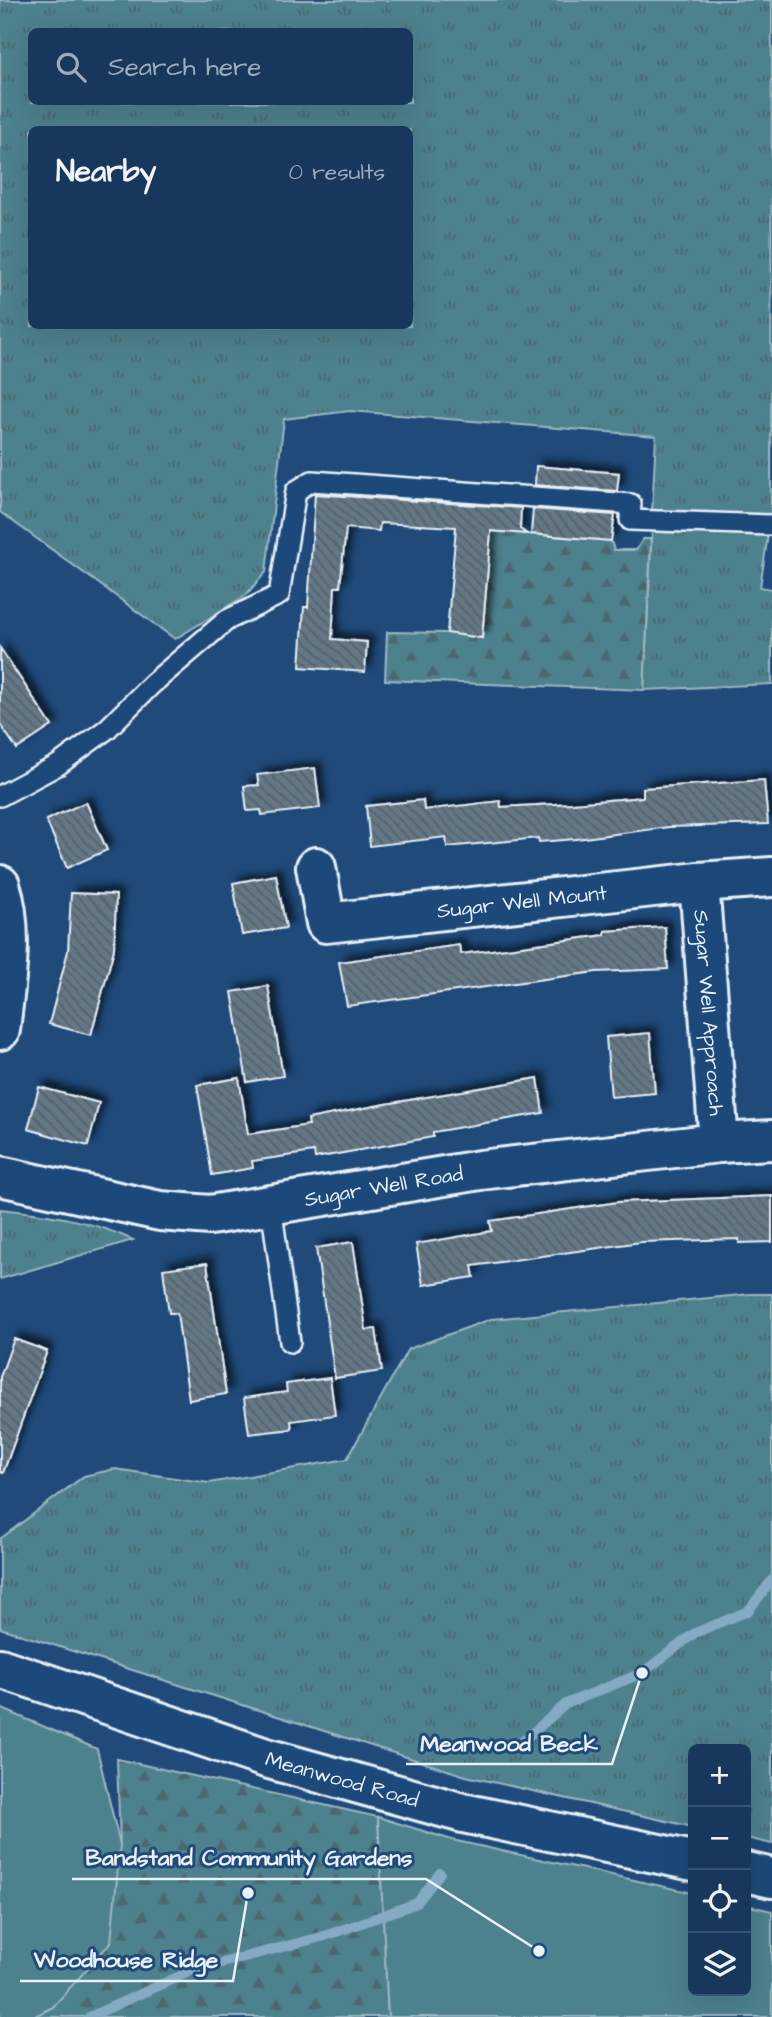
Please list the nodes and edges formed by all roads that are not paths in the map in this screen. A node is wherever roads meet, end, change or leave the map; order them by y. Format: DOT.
graph roads {
  1 [pos="770,525"];
  2 [pos="0,796"];
  3 [pos="316,867"];
  4 [pos="772,877"];
  5 [pos="699,882"];
  6 [pos="0,885"];
  7 [pos="4,946"];
  8 [pos="0,1030"];
  9 [pos="772,1140"];
  10 [pos="719,1143"];
  11 [pos="0,1176"];
  12 [pos="271,1205"];
  13 [pos="290,1342"];
  14 [pos="0,1668"];
  15 [pos="688,1860"];
  16 [pos="751,1873"];
  17 [pos="772,1878"];
  1 -- 2 [label="lane"];
  3 -- 5 [label="street, Sugar Well Mount"];
  4 -- 5 [label="street, Sugar Well Mount"];
  5 -- 10 [label="street, Sugar Well Approach"];
  6 -- 7 [label="street"];
  7 -- 8 [label="street"];
  9 -- 10 [label="street, Sugar Well Road"];
  10 -- 12 [label="street, Sugar Well Road"];
  11 -- 12 [label="street, Sugar Well Road"];
  12 -- 13 [label="lane"];
  14 -- 15 [label="street, Meanwood Road"];
  16 -- 17 [label="street"];
}
